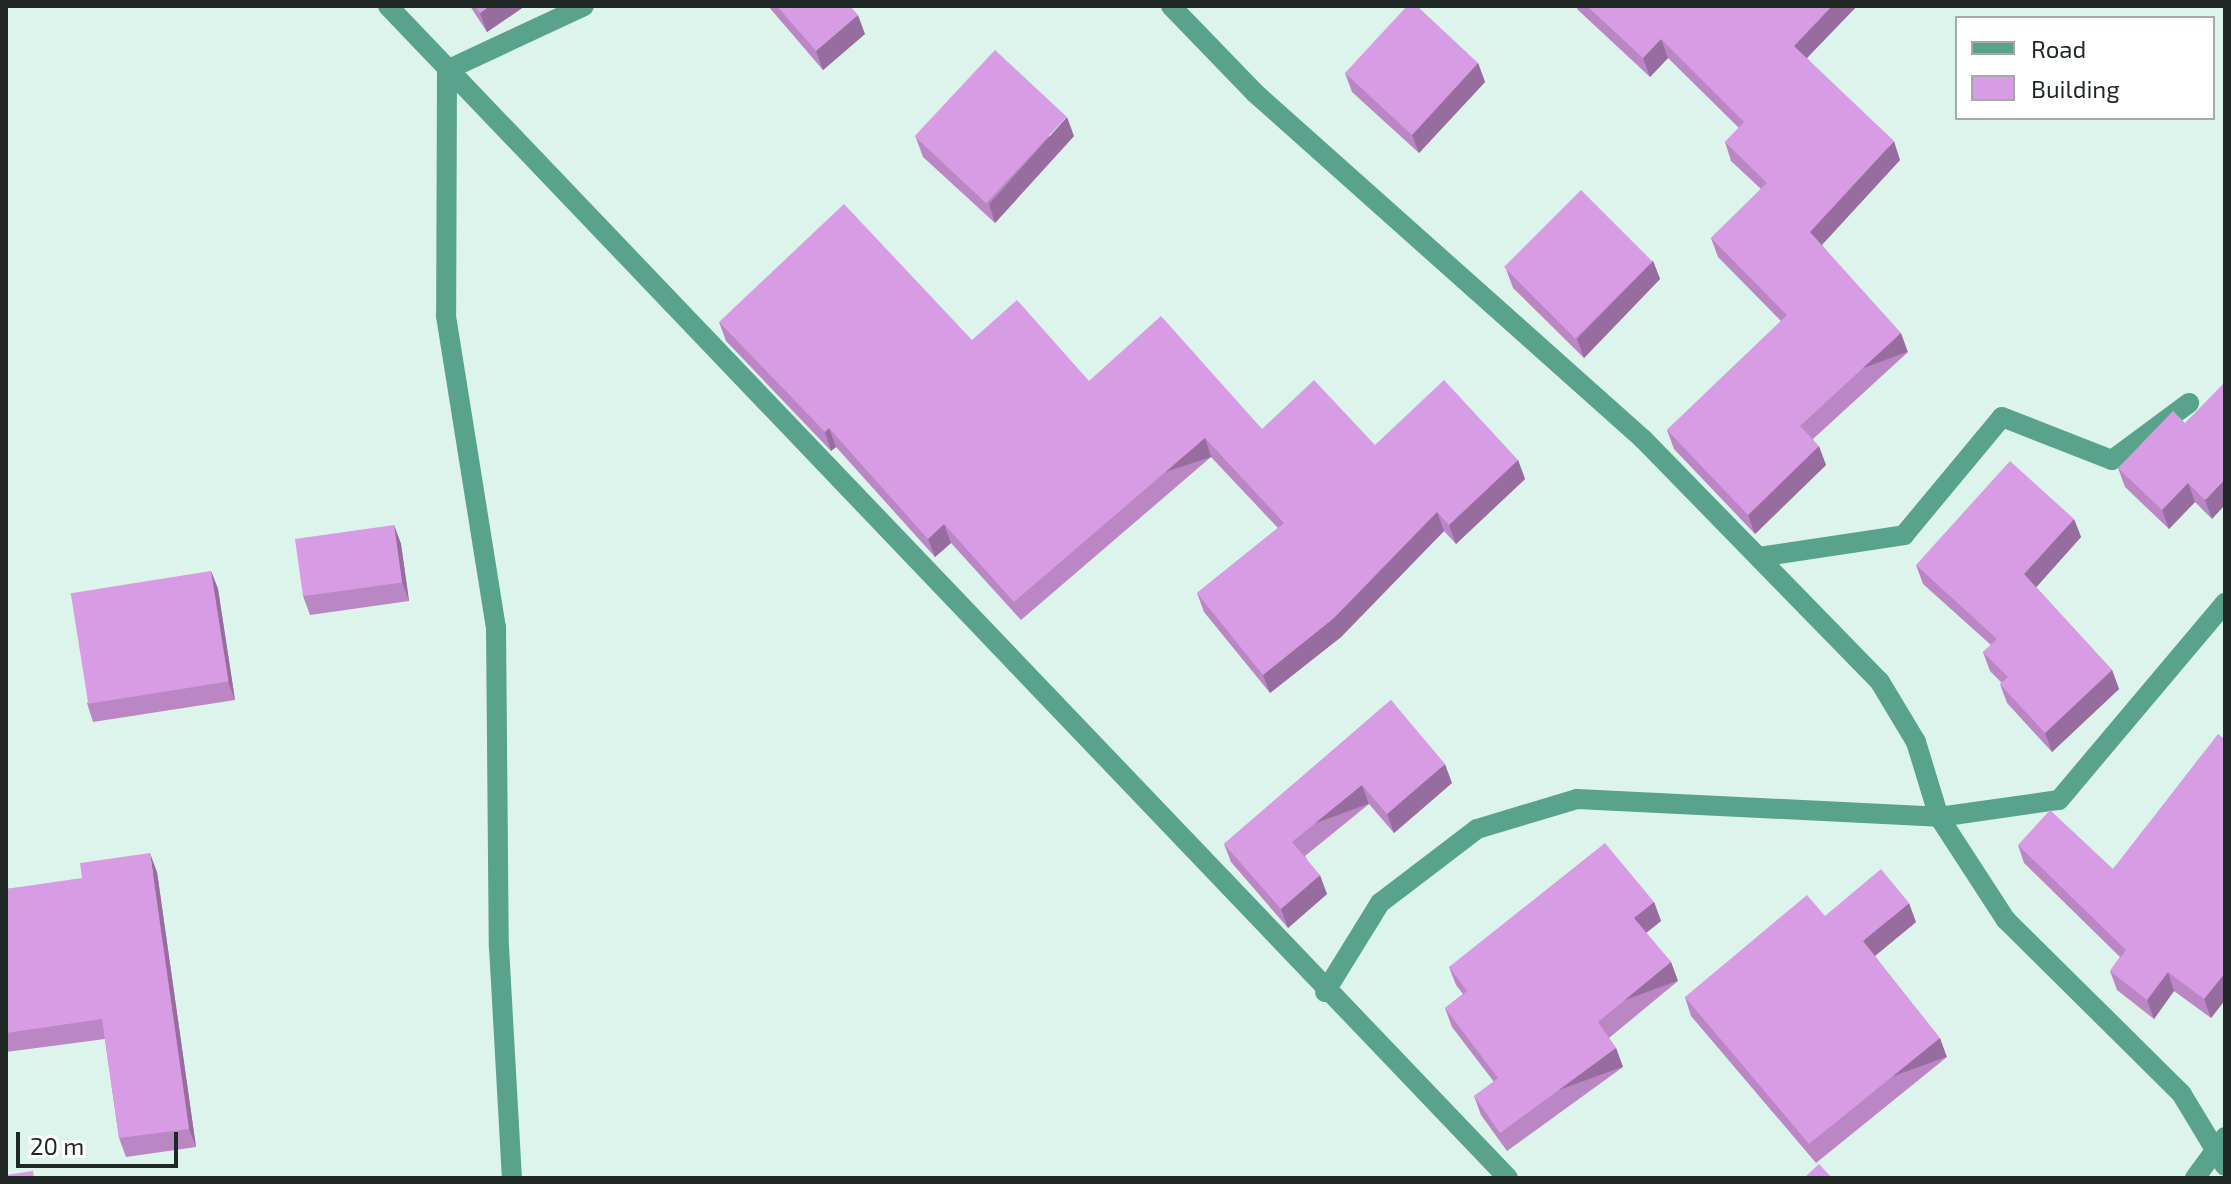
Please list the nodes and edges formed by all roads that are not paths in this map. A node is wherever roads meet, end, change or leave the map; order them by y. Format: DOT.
graph roads {
  1 [pos="388,6"];
  2 [pos="584,6"];
  3 [pos="1171,6"];
  4 [pos="447,70"];
  5 [pos="2189,403"];
  6 [pos="1759,557"];
  7 [pos="2225,603"];
  8 [pos="1939,817"];
  9 [pos="1325,992"];
  10 [pos="2225,1137"];
  11 [pos="2219,1160"];
  12 [pos="512,1178"];
  13 [pos="1508,1178"];
  14 [pos="2195,1178"];
  1 -- 4 [label="street"];
  2 -- 4 [label="street"];
  3 -- 6 [label="street"];
  4 -- 9 [label="street"];
  4 -- 12 [label="street"];
  5 -- 6 [label="street"];
  6 -- 8 [label="street"];
  7 -- 8 [label="street"];
  8 -- 9 [label="street"];
  8 -- 11 [label="street"];
  9 -- 13 [label="street"];
  10 -- 11 [label="street"];
  11 -- 14 [label="street"];
}
